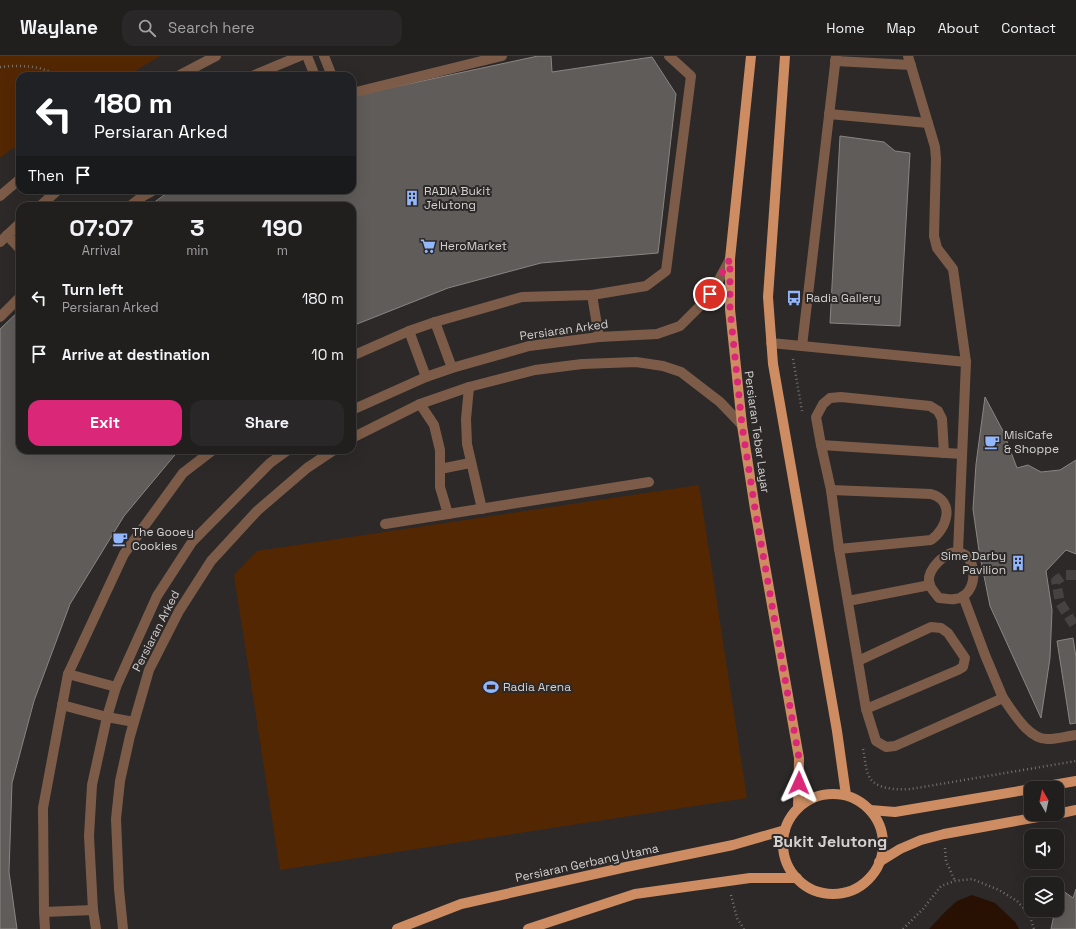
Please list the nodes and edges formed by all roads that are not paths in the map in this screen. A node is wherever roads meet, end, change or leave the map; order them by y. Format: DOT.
graph roads {
  1 [pos="216,56"];
  2 [pos="300,56"];
  3 [pos="307,56"];
  4 [pos="324,56"];
  5 [pos="502,56"];
  6 [pos="669,56"];
  7 [pos="751,56"];
  8 [pos="785,56"];
  9 [pos="836,59"];
  10 [pos="910,61"];
  11 [pos="186,72"];
  12 [pos="262,72"];
  13 [pos="313,72"];
  14 [pos="330,72"];
  15 [pos="356,92"];
  16 [pos="829,114"];
  17 [pos="928,123"];
  18 [pos="16,182"];
  19 [pos="54,194"];
  20 [pos="147,194"];
  21 [pos="0,196"];
  22 [pos="44,202"];
  23 [pos="135,202"];
  24 [pos="16,227"];
  25 [pos="4,239"];
  26 [pos="16,246"];
  27 [pos="730,259"];
  28 [pos="592,295"];
  29 [pos="16,301"];
  30 [pos="0,317"];
  31 [pos="435,322"];
  32 [pos="409,331"];
  33 [pos="599,337"];
  34 [pos="771,343"];
  35 [pos="802,346"];
  36 [pos="356,354"];
  37 [pos="966,362"];
  38 [pos="452,368"];
  39 [pos="426,377"];
  40 [pos="469,387"];
  41 [pos="420,404"];
  42 [pos="356,408"];
  43 [pos="742,425"];
  44 [pos="356,436"];
  45 [pos="821,444"];
  46 [pos="944,453"];
  47 [pos="208,454"];
  48 [pos="282,454"];
  49 [pos="328,454"];
  50 [pos="962,454"];
  51 [pos="470,463"];
  52 [pos="440,469"];
  53 [pos="650,482"];
  54 [pos="831,490"];
  55 [pos="482,509"];
  56 [pos="448,514"];
  57 [pos="385,524"];
  58 [pos="839,549"];
  59 [pos="958,552"];
  60 [pos="930,585"];
  61 [pos="963,596"];
  62 [pos="848,601"];
  63 [pos="858,661"];
  64 [pos="68,674"];
  65 [pos="116,687"];
  66 [pos="1003,698"];
  67 [pos="62,705"];
  68 [pos="866,709"];
  69 [pos="107,717"];
  70 [pos="134,722"];
  71 [pos="1076,735"];
  72 [pos="1076,781"];
  73 [pos="1064,783"];
  74 [pos="1024,790"];
  75 [pos="846,795"];
  76 [pos="798,808"];
  77 [pos="870,810"];
  78 [pos="1076,810"];
  79 [pos="1064,812"];
  80 [pos="1024,820"];
  81 [pos="785,830"];
  82 [pos="880,862"];
  83 [pos="796,878"];
  84 [pos="93,910"];
  85 [pos="44,912"];
  86 [pos="45,929"];
  87 [pos="96,929"];
  88 [pos="123,929"];
  89 [pos="397,929"];
  90 [pos="528,929"];
  1 -- 11 [label="street"];
  2 -- 12 [label="street"];
  3 -- 13 [label="street"];
  4 -- 14 [label="street"];
  5 -- 15 [label="street"];
  6 -- 28 [label="street"];
  7 -- 27 [label="main road, Persiaran Tebar Layar"];
  8 -- 34 [label="main road"];
  9 -- 10 [label="street"];
  9 -- 16 [label="street"];
  10 -- 17 [label="street"];
  16 -- 17 [label="street"];
  16 -- 35 [label="street"];
  17 -- 37 [label="street"];
  18 -- 21 [label="street"];
  19 -- 22 [label="street"];
  20 -- 23 [label="street"];
  24 -- 25 [label="street"];
  25 -- 26 [label="street"];
  27 -- 33 [label="street, Persiaran Arked"];
  27 -- 43 [label="main road, Persiaran Tebar Layar"];
  28 -- 31 [label="street"];
  28 -- 33 [label="street"];
  29 -- 30 [label="street"];
  31 -- 32 [label="street"];
  31 -- 38 [label="street"];
  32 -- 36 [label="street"];
  32 -- 39 [label="street"];
  33 -- 38 [label="street, Persiaran Arked"];
  34 -- 35 [label="street"];
  34 -- 75 [label="main road"];
  35 -- 37 [label="street"];
  37 -- 50 [label="street"];
  38 -- 39 [label="street, Persiaran Arked"];
  39 -- 42 [label="street, Persiaran Arked"];
  40 -- 41 [label="street"];
  40 -- 43 [label="street"];
  40 -- 51 [label="street"];
  41 -- 44 [label="street"];
  41 -- 52 [label="street"];
  43 -- 76 [label="main road, Persiaran Tebar Layar"];
  45 -- 46 [label="street"];
  45 -- 46 [label="street"];
  45 -- 54 [label="street"];
  46 -- 50 [label="street"];
  47 -- 64 [label="street"];
  48 -- 65 [label="street, Persiaran Arked"];
  49 -- 70 [label="street, Persiaran Arked"];
  50 -- 59 [label="street"];
  51 -- 52 [label="street"];
  51 -- 55 [label="street"];
  52 -- 56 [label="street"];
  53 -- 55 [label="street"];
  54 -- 58 [label="street"];
  54 -- 58 [label="street"];
  55 -- 56 [label="street"];
  56 -- 57 [label="street"];
  58 -- 62 [label="street"];
  59 -- 60 [label="street"];
  59 -- 61 [label="street"];
  60 -- 61 [label="street"];
  60 -- 62 [label="street"];
  61 -- 66 [label="street"];
  62 -- 63 [label="street"];
  63 -- 68 [label="street"];
  63 -- 68 [label="street"];
  64 -- 65 [label="street"];
  64 -- 67 [label="street"];
  65 -- 69 [label="street, Persiaran Arked"];
  66 -- 68 [label="street"];
  66 -- 71 [label="street"];
  67 -- 69 [label="street"];
  67 -- 85 [label="street"];
  69 -- 70 [label="street"];
  69 -- 84 [label="street, Persiaran Arked"];
  70 -- 88 [label="street, Persiaran Arked"];
  72 -- 73 [label="main road"];
  74 -- 77 [label="main road"];
  75 -- 76 [label="main road"];
  75 -- 77 [label="main road"];
  76 -- 81 [label="main road"];
  77 -- 82 [label="main road"];
  78 -- 79 [label="main road"];
  80 -- 82 [label="main road"];
  81 -- 83 [label="main road"];
  81 -- 89 [label="main road, Persiaran Gerbang Utama"];
  82 -- 83 [label="main road"];
  83 -- 90 [label="main road"];
  84 -- 85 [label="street"];
  84 -- 87 [label="street, Persiaran Arked"];
  85 -- 86 [label="street"];
}
